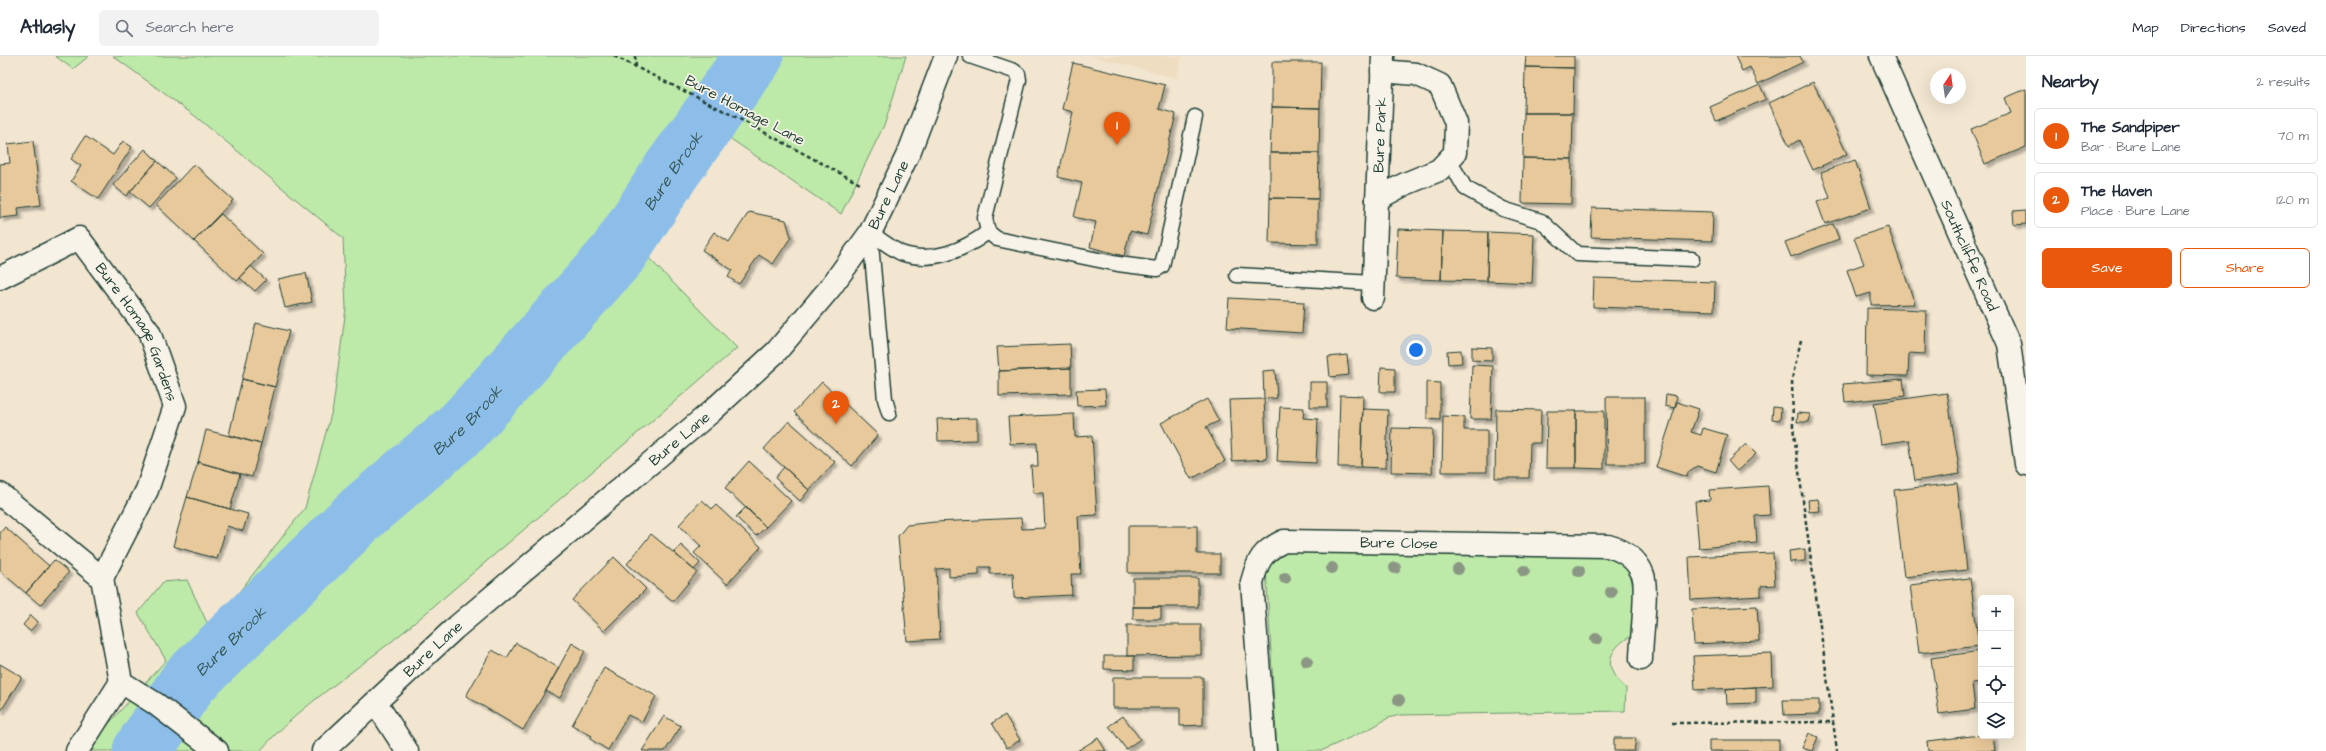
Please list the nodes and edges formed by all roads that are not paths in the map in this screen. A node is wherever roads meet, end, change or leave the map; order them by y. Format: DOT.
graph roads {
  1 [pos="946,56"];
  2 [pos="970,56"];
  3 [pos="1881,56"];
  4 [pos="1382,64"];
  5 [pos="1195,117"];
  6 [pos="1449,160"];
  7 [pos="1377,199"];
  8 [pos="988,232"];
  9 [pos="870,233"];
  10 [pos="1692,258"];
  11 [pos="1238,275"];
  12 [pos="0,278"];
  13 [pos="1373,290"];
  14 [pos="889,413"];
  15 [pos="2026,464"];
  16 [pos="0,494"];
  17 [pos="102,578"];
  18 [pos="1641,659"];
  19 [pos="121,682"];
  20 [pos="376,703"];
  21 [pos="77,751"];
  22 [pos="217,751"];
  23 [pos="323,751"];
  24 [pos="407,751"];
  25 [pos="1265,751"];
  1 -- 9 [label="street, Bure Lane"];
  2 -- 8 [label="lane"];
  3 -- 15 [label="street, Southcliffe Road"];
  4 -- 6 [label="street, Bure Park"];
  4 -- 7 [label="street, Bure Park"];
  5 -- 8 [label="lane"];
  6 -- 7 [label="street, Bure Park"];
  6 -- 10 [label="lane"];
  7 -- 13 [label="street, Bure Park"];
  8 -- 9 [label="lane"];
  9 -- 14 [label="lane"];
  9 -- 20 [label="street, Bure Lane"];
  11 -- 13 [label="lane"];
  12 -- 17 [label="street, Bure Homage Gardens"];
  16 -- 17 [label="street"];
  17 -- 19 [label="street"];
  18 -- 25 [label="street, Bure Close"];
  19 -- 21 [label="street"];
  19 -- 22 [label="street"];
  20 -- 23 [label="street, Bure Lane"];
  20 -- 24 [label="street"];
}
